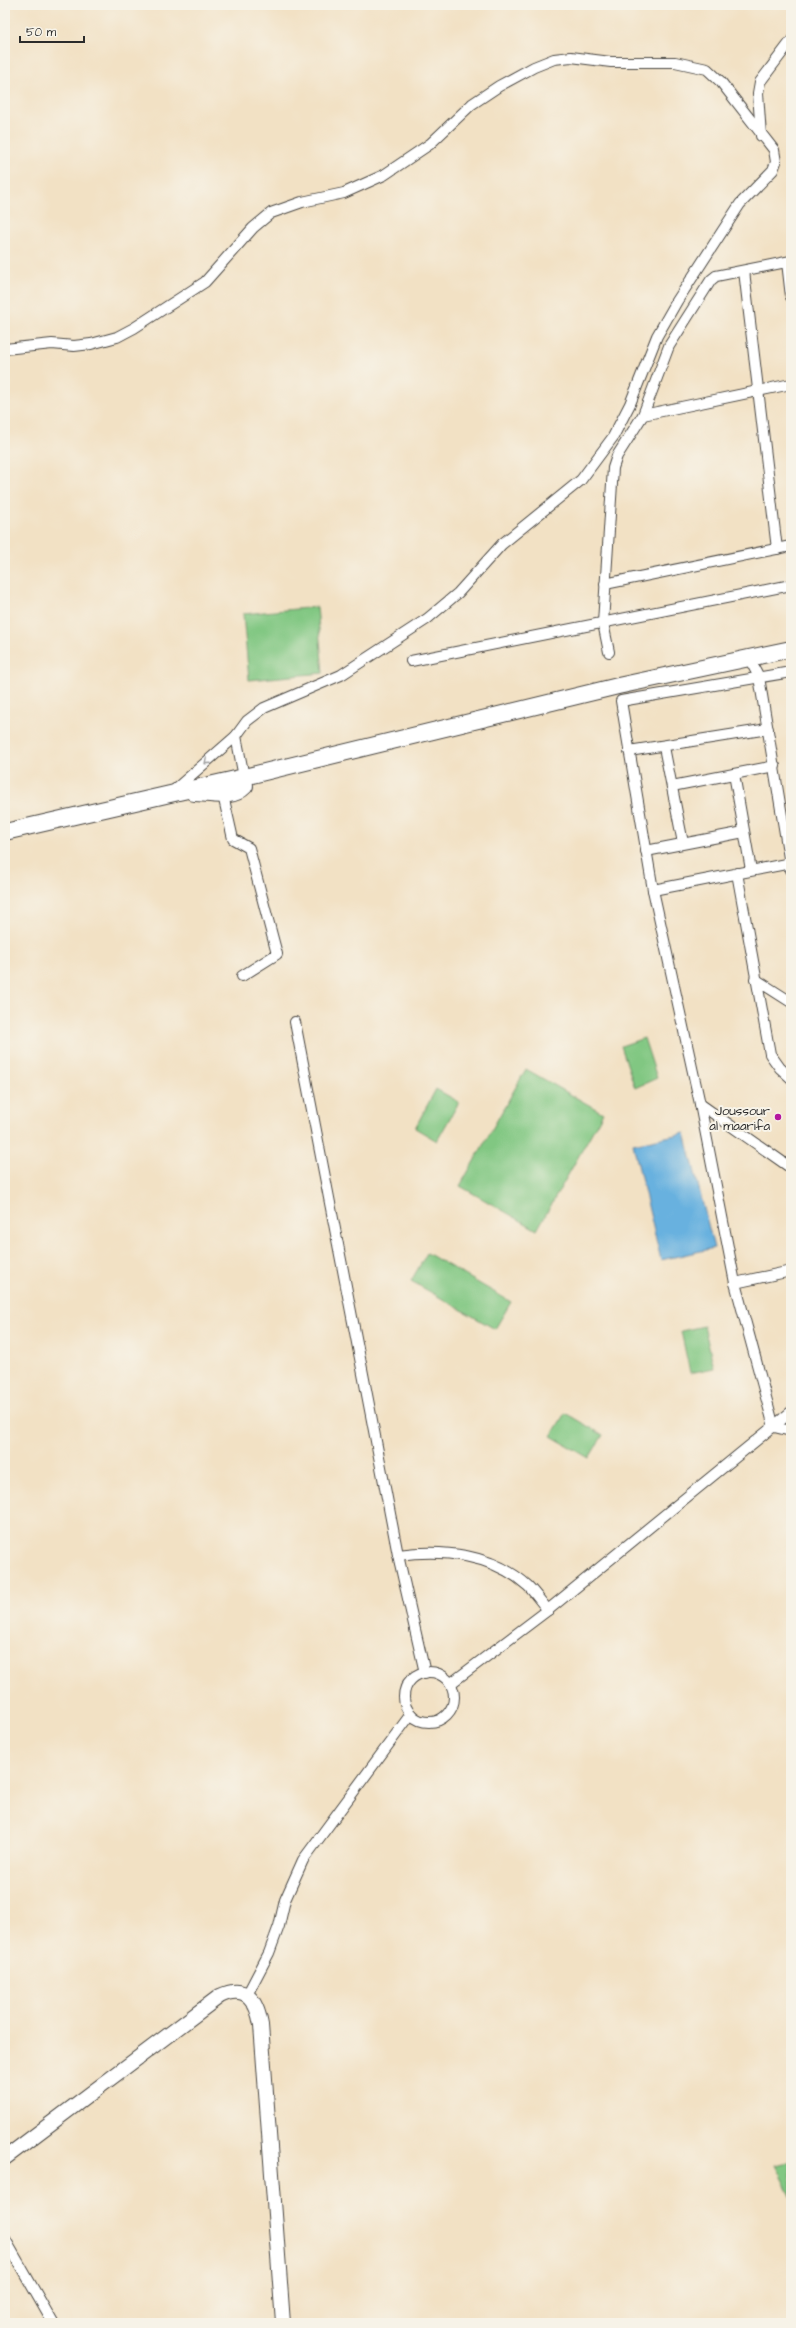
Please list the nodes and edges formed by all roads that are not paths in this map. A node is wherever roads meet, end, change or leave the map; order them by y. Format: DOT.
graph roads {
  1 [pos="791,41"];
  2 [pos="761,136"];
  3 [pos="789,261"];
  4 [pos="744,270"];
  5 [pos="791,297"];
  6 [pos="5,349"];
  7 [pos="791,384"];
  8 [pos="759,391"];
  9 [pos="643,415"];
  10 [pos="791,546"];
  11 [pos="778,549"];
  12 [pos="605,584"];
  13 [pos="791,584"];
  14 [pos="603,622"];
  15 [pos="791,649"];
  16 [pos="609,652"];
  17 [pos="749,658"];
  18 [pos="411,661"];
  19 [pos="791,672"];
  20 [pos="759,677"];
  21 [pos="618,686"];
  22 [pos="621,701"];
  23 [pos="768,729"];
  24 [pos="236,736"];
  25 [pos="664,747"];
  26 [pos="629,751"];
  27 [pos="775,766"];
  28 [pos="734,774"];
  29 [pos="244,777"];
  30 [pos="672,786"];
  31 [pos="170,794"];
  32 [pos="223,795"];
  33 [pos="5,832"];
  34 [pos="744,832"];
  35 [pos="683,843"];
  36 [pos="646,851"];
  37 [pos="791,866"];
  38 [pos="751,870"];
  39 [pos="737,873"];
  40 [pos="653,890"];
  41 [pos="242,976"];
  42 [pos="755,979"];
  43 [pos="791,1002"];
  44 [pos="295,1022"];
  45 [pos="791,1078"];
  46 [pos="700,1104"];
  47 [pos="791,1168"];
  48 [pos="791,1271"];
  49 [pos="735,1283"];
  50 [pos="791,1412"];
  51 [pos="774,1427"];
  52 [pos="791,1431"];
  53 [pos="398,1555"];
  54 [pos="548,1610"];
  55 [pos="425,1673"];
  56 [pos="450,1684"];
  57 [pos="411,1714"];
  58 [pos="247,1995"];
  59 [pos="5,2158"];
  60 [pos="5,2239"];
  61 [pos="53,2323"];
  62 [pos="283,2323"];
  1 -- 2 [label="street"];
  2 -- 6 [label="street"];
  2 -- 24 [label="street"];
  3 -- 4 [label="street"];
  3 -- 5 [label="street"];
  4 -- 8 [label="street"];
  4 -- 9 [label="street"];
  7 -- 8 [label="street"];
  8 -- 9 [label="street"];
  8 -- 11 [label="street"];
  9 -- 12 [label="street"];
  10 -- 11 [label="street"];
  11 -- 12 [label="street"];
  12 -- 14 [label="street"];
  13 -- 14 [label="street"];
  14 -- 16 [label="street"];
  14 -- 18 [label="street"];
  15 -- 17 [label="main road"];
  17 -- 20 [label="street"];
  17 -- 21 [label="main road"];
  19 -- 20 [label="street"];
  20 -- 22 [label="street"];
  20 -- 23 [label="street"];
  21 -- 22 [label="street"];
  21 -- 29 [label="main road"];
  22 -- 26 [label="street"];
  23 -- 25 [label="street"];
  23 -- 27 [label="street"];
  24 -- 29 [label="street"];
  24 -- 31 [label="street, one-way"];
  25 -- 26 [label="street"];
  25 -- 30 [label="street"];
  26 -- 36 [label="street"];
  27 -- 28 [label="street"];
  27 -- 37 [label="street"];
  28 -- 30 [label="street"];
  28 -- 34 [label="street"];
  29 -- 31 [label="main road"];
  29 -- 32 [label="main road"];
  30 -- 35 [label="street"];
  31 -- 32 [label="main road"];
  31 -- 33 [label="main road"];
  32 -- 41 [label="street"];
  34 -- 35 [label="street"];
  34 -- 38 [label="street"];
  35 -- 36 [label="street"];
  36 -- 40 [label="street"];
  37 -- 38 [label="street"];
  38 -- 39 [label="street"];
  39 -- 40 [label="street"];
  39 -- 42 [label="street"];
  40 -- 46 [label="street"];
  42 -- 43 [label="street"];
  42 -- 45 [label="street"];
  44 -- 53 [label="street"];
  46 -- 47 [label="street"];
  46 -- 49 [label="street"];
  48 -- 49 [label="street"];
  49 -- 51 [label="street"];
  50 -- 51 [label="street"];
  51 -- 52 [label="street"];
  51 -- 54 [label="street"];
  53 -- 54 [label="street"];
  53 -- 55 [label="street"];
  54 -- 56 [label="street"];
  55 -- 56 [label="street"];
  55 -- 57 [label="street"];
  56 -- 57 [label="street"];
  57 -- 58 [label="street"];
  58 -- 59 [label="street"];
  58 -- 62 [label="street"];
  60 -- 61 [label="street"];
}
